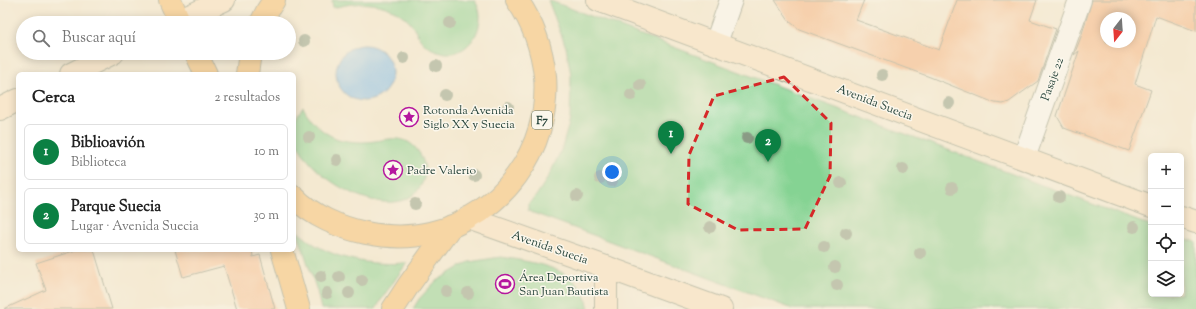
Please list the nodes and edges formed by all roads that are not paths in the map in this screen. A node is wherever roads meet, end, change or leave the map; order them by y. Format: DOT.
graph roads {
  1 [pos="170,0"];
  2 [pos="224,0"];
  3 [pos="274,0"];
  4 [pos="517,0"];
  5 [pos="598,0"];
  6 [pos="731,0"];
  7 [pos="1080,0"];
  8 [pos="176,16"];
  9 [pos="191,16"];
  10 [pos="264,16"];
  11 [pos="716,43"];
  12 [pos="99,60"];
  13 [pos="199,60"];
  14 [pos="249,60"];
  15 [pos="75,72"];
  16 [pos="205,72"];
  17 [pos="247,72"];
  18 [pos="16,101"];
  19 [pos="0,109"];
  20 [pos="1024,158"];
  21 [pos="296,199"];
  22 [pos="1148,205"];
  23 [pos="1184,218"];
  24 [pos="460,222"];
  25 [pos="1196,222"];
  26 [pos="283,252"];
  27 [pos="606,267"];
  28 [pos="300,309"];
  29 [pos="393,309"];
  30 [pos="606,309"];
  31 [pos="721,309"];
  1 -- 8 [label="highway"];
  2 -- 9 [label="main road"];
  3 -- 10 [label="highway"];
  4 -- 24 [label="highway, F7"];
  5 -- 11 [label="main road, Avenida Suecia"];
  6 -- 11 [label="street"];
  7 -- 20 [label="street, Pasaje 22"];
  11 -- 20 [label="main road, Avenida Suecia"];
  12 -- 15 [label="main road"];
  13 -- 16 [label="highway"];
  14 -- 17 [label="highway"];
  18 -- 19 [label="main road"];
  20 -- 22 [label="main road, Avenida Suecia"];
  21 -- 24 [label="highway, F7"];
  23 -- 25 [label="main road"];
  24 -- 27 [label="main road, Avenida Suecia"];
  24 -- 29 [label="highway, F7"];
  26 -- 28 [label="highway"];
  27 -- 30 [label="main road"];
  27 -- 31 [label="main road, Avenida Suecia"];
}
